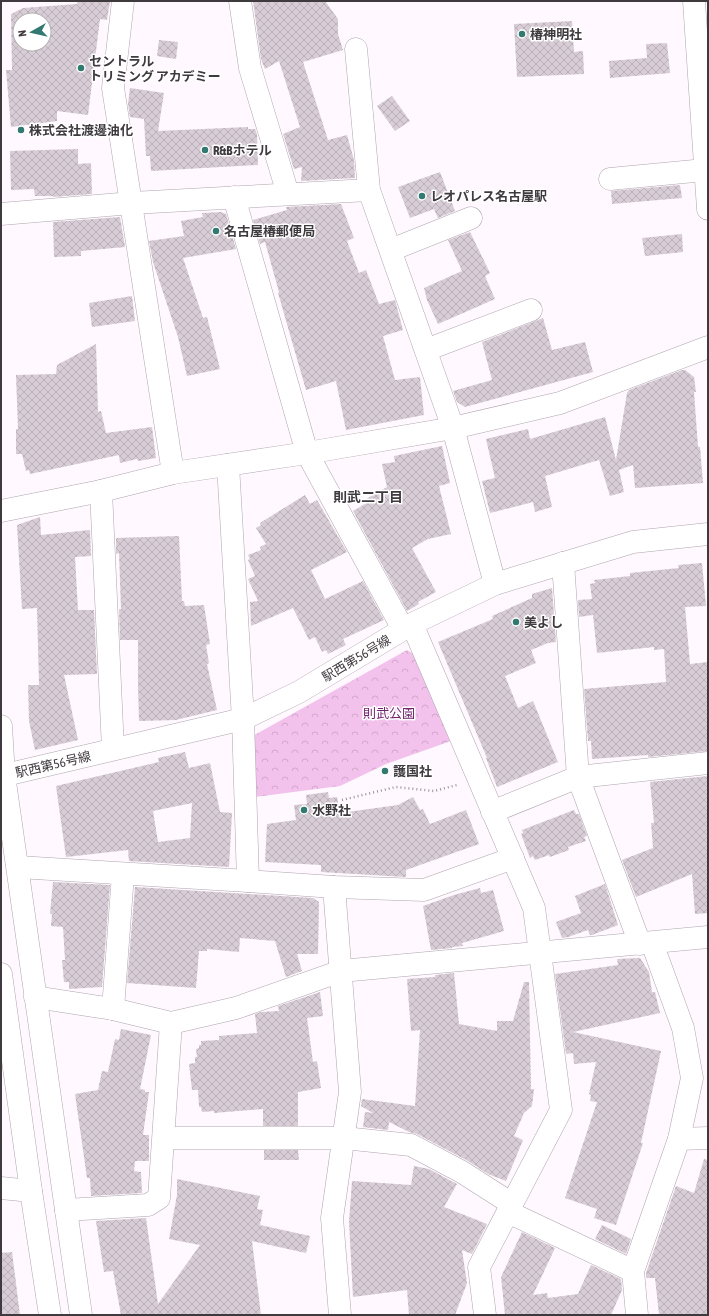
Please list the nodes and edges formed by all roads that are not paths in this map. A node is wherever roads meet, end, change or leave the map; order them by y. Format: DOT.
graph roads {
  1 [pos="123,1"];
  2 [pos="240,1"];
  3 [pos="694,1"];
  4 [pos="356,49"];
  5 [pos="705,170"];
  6 [pos="610,179"];
  7 [pos="369,190"];
  8 [pos="288,194"];
  9 [pos="234,197"];
  10 [pos="132,203"];
  11 [pos="708,209"];
  12 [pos="1,214"];
  13 [pos="471,218"];
  14 [pos="391,250"];
  15 [pos="531,310"];
  16 [pos="708,347"];
  17 [pos="426,350"];
  18 [pos="453,428"];
  19 [pos="307,453"];
  20 [pos="228,465"];
  21 [pos="173,473"];
  22 [pos="101,491"];
  23 [pos="1,511"];
  24 [pos="708,534"];
  25 [pos="564,563"];
  26 [pos="495,584"];
  27 [pos="407,626"];
  28 [pos="243,720"];
  29 [pos="1,726"];
  30 [pos="113,749"];
  31 [pos="708,764"];
  32 [pos="2,776"];
  33 [pos="578,777"];
  34 [pos="492,812"];
  35 [pos="513,858"];
  36 [pos="18,868"];
  37 [pos="123,874"];
  38 [pos="248,881"];
  39 [pos="334,887"];
  40 [pos="708,937"];
  41 [pos="646,944"];
  42 [pos="541,952"];
  43 [pos="341,971"];
  44 [pos="2,985"];
  45 [pos="35,997"];
  46 [pos="113,1009"];
  47 [pos="171,1023"];
  48 [pos="164,1138"];
  49 [pos="344,1138"];
  50 [pos="708,1138"];
  51 [pos="679,1139"];
  52 [pos="1,1188"];
  53 [pos="31,1192"];
  54 [pos="510,1208"];
  55 [pos="66,1210"];
  56 [pos="633,1271"];
  57 [pos="50,1315"];
  58 [pos="81,1315"];
  59 [pos="340,1315"];
  60 [pos="485,1315"];
  61 [pos="637,1315"];
  1 -- 10 [label="street"];
  2 -- 8 [label="street"];
  3 -- 5 [label="street"];
  4 -- 7 [label="street"];
  5 -- 6 [label="street"];
  5 -- 11 [label="street"];
  7 -- 8 [label="street"];
  7 -- 14 [label="street"];
  8 -- 9 [label="street"];
  9 -- 10 [label="street"];
  9 -- 19 [label="street"];
  10 -- 12 [label="street"];
  10 -- 21 [label="street"];
  13 -- 14 [label="street"];
  14 -- 17 [label="street"];
  15 -- 17 [label="street"];
  16 -- 18 [label="street"];
  17 -- 18 [label="street"];
  18 -- 19 [label="street"];
  18 -- 26 [label="street"];
  19 -- 20 [label="street"];
  19 -- 27 [label="street"];
  20 -- 21 [label="street"];
  20 -- 28 [label="street"];
  21 -- 22 [label="street"];
  22 -- 23 [label="street"];
  22 -- 30 [label="street"];
  24 -- 25 [label="street, 駅西第56号線"];
  25 -- 26 [label="street, 駅西第56号線"];
  25 -- 33 [label="street"];
  26 -- 27 [label="street, 駅西第56号線"];
  27 -- 28 [label="street, 駅西第56号線"];
  27 -- 34 [label="street"];
  28 -- 30 [label="street, 駅西第56号線"];
  28 -- 38 [label="street"];
  29 -- 32 [label="street"];
  30 -- 32 [label="street, 駅西第56号線"];
  31 -- 33 [label="street"];
  32 -- 36 [label="street"];
  33 -- 34 [label="street"];
  33 -- 41 [label="street"];
  34 -- 35 [label="street"];
  35 -- 39 [label="street"];
  35 -- 42 [label="street"];
  36 -- 37 [label="street"];
  36 -- 45 [label="street"];
  37 -- 38 [label="street"];
  37 -- 46 [label="street"];
  38 -- 39 [label="street"];
  39 -- 43 [label="street"];
  40 -- 41 [label="street"];
  41 -- 42 [label="street"];
  41 -- 51 [label="street"];
  42 -- 43 [label="street"];
  42 -- 54 [label="street"];
  43 -- 47 [label="street"];
  43 -- 49 [label="street"];
  44 -- 53 [label="street"];
  45 -- 46 [label="street"];
  45 -- 55 [label="street"];
  46 -- 47 [label="street"];
  47 -- 48 [label="street"];
  48 -- 49 [label="street"];
  48 -- 55 [label="street"];
  49 -- 54 [label="street"];
  49 -- 59 [label="street"];
  50 -- 51 [label="street"];
  51 -- 56 [label="street"];
  52 -- 53 [label="street"];
  53 -- 57 [label="street"];
  54 -- 56 [label="street"];
  54 -- 60 [label="street"];
  55 -- 58 [label="street"];
  56 -- 61 [label="street"];
}
